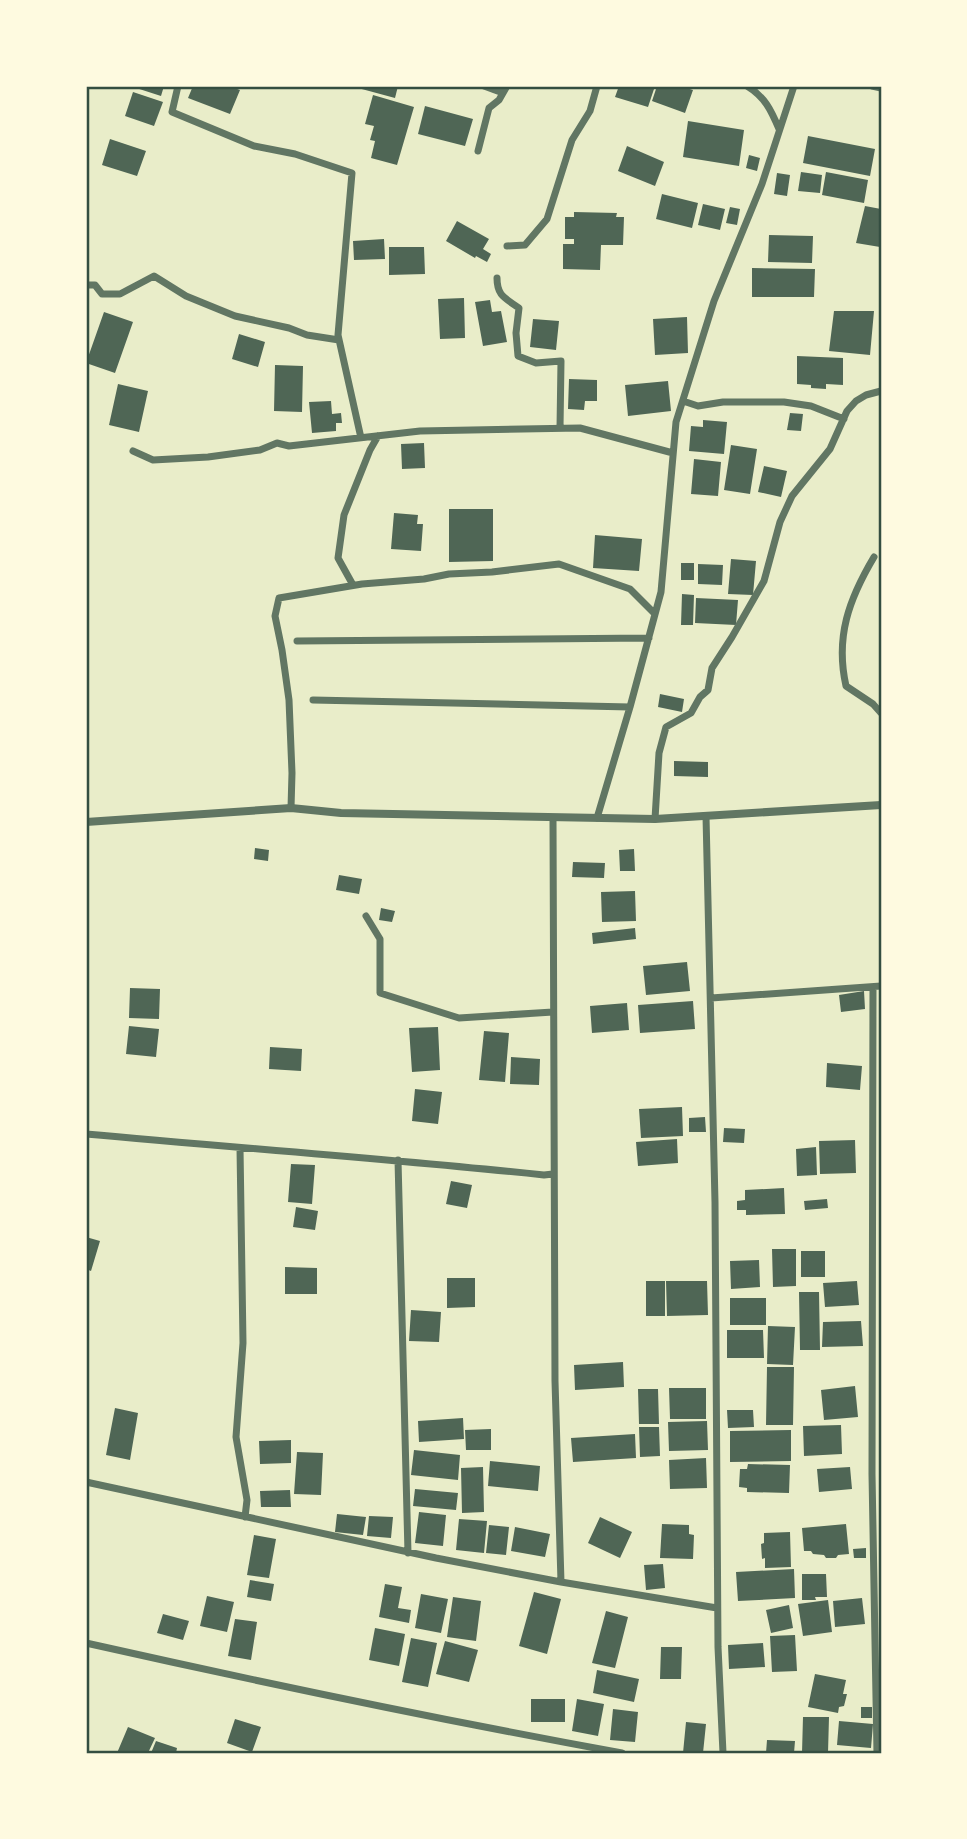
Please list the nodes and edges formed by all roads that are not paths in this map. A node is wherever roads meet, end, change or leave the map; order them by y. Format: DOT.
graph roads {
  1 [pos="178,86"];
  2 [pos="484,86"];
  3 [pos="597,86"];
  4 [pos="747,86"];
  5 [pos="794,86"];
  6 [pos="872,86"];
  7 [pos="881,88"];
  8 [pos="505,89"];
  9 [pos="779,130"];
  10 [pos="478,150"];
  11 [pos="508,246"];
  12 [pos="497,278"];
  13 [pos="86,285"];
  14 [pos="339,340"];
  15 [pos="881,391"];
  16 [pos="682,401"];
  17 [pos="844,419"];
  18 [pos="560,428"];
  19 [pos="378,436"];
  20 [pos="361,438"];
  21 [pos="133,451"];
  22 [pos="673,453"];
  23 [pos="874,557"];
  24 [pos="353,585"];
  25 [pos="655,614"];
  26 [pos="649,638"];
  27 [pos="297,641"];
  28 [pos="313,700"];
  29 [pos="630,707"];
  30 [pos="881,713"];
  31 [pos="881,805"];
  32 [pos="291,808"];
  33 [pos="706,816"];
  34 [pos="553,818"];
  35 [pos="597,818"];
  36 [pos="655,819"];
  37 [pos="86,822"];
  38 [pos="366,916"];
  39 [pos="877,986"];
  40 [pos="711,998"];
  41 [pos="553,1012"];
  42 [pos="86,1133"];
  43 [pos="240,1148"];
  44 [pos="398,1160"];
  45 [pos="553,1174"];
  46 [pos="86,1482"];
  47 [pos="245,1517"];
  48 [pos="408,1553"];
  49 [pos="561,1582"];
  50 [pos="717,1608"];
  51 [pos="86,1643"];
  52 [pos="622,1753"];
  53 [pos="723,1753"];
  54 [pos="877,1753"];
  1 -- 14 [label="street"];
  2 -- 8 [label="street"];
  3 -- 11 [label="street"];
  4 -- 9 [label="street"];
  5 -- 9 [label="street"];
  6 -- 7 [label="street"];
  8 -- 10 [label="street"];
  9 -- 16 [label="street"];
  12 -- 18 [label="street"];
  13 -- 14 [label="street"];
  14 -- 20 [label="street"];
  15 -- 17 [label="street"];
  16 -- 17 [label="street"];
  16 -- 22 [label="street"];
  17 -- 36 [label="street"];
  18 -- 19 [label="street"];
  18 -- 22 [label="street"];
  19 -- 20 [label="street"];
  19 -- 24 [label="street"];
  20 -- 21 [label="street"];
  22 -- 25 [label="street"];
  23 -- 30 [label="street"];
  24 -- 25 [label="street"];
  24 -- 32 [label="street"];
  25 -- 26 [label="street"];
  26 -- 27 [label="street"];
  26 -- 29 [label="street"];
  28 -- 29 [label="street"];
  29 -- 35 [label="street"];
  31 -- 33 [label="street"];
  32 -- 34 [label="street"];
  32 -- 37 [label="street"];
  33 -- 36 [label="street"];
  33 -- 40 [label="street"];
  34 -- 35 [label="street"];
  34 -- 41 [label="street"];
  35 -- 36 [label="street"];
  38 -- 41 [label="street"];
  39 -- 40 [label="street"];
  39 -- 54 [label="street"];
  40 -- 50 [label="street"];
  41 -- 45 [label="street"];
  42 -- 43 [label="street"];
  43 -- 44 [label="street"];
  43 -- 47 [label="street"];
  44 -- 45 [label="street"];
  44 -- 48 [label="street"];
  45 -- 49 [label="street"];
  46 -- 47 [label="street"];
  47 -- 48 [label="street"];
  48 -- 49 [label="street"];
  49 -- 50 [label="street"];
  50 -- 53 [label="street"];
  51 -- 52 [label="street"];
}
